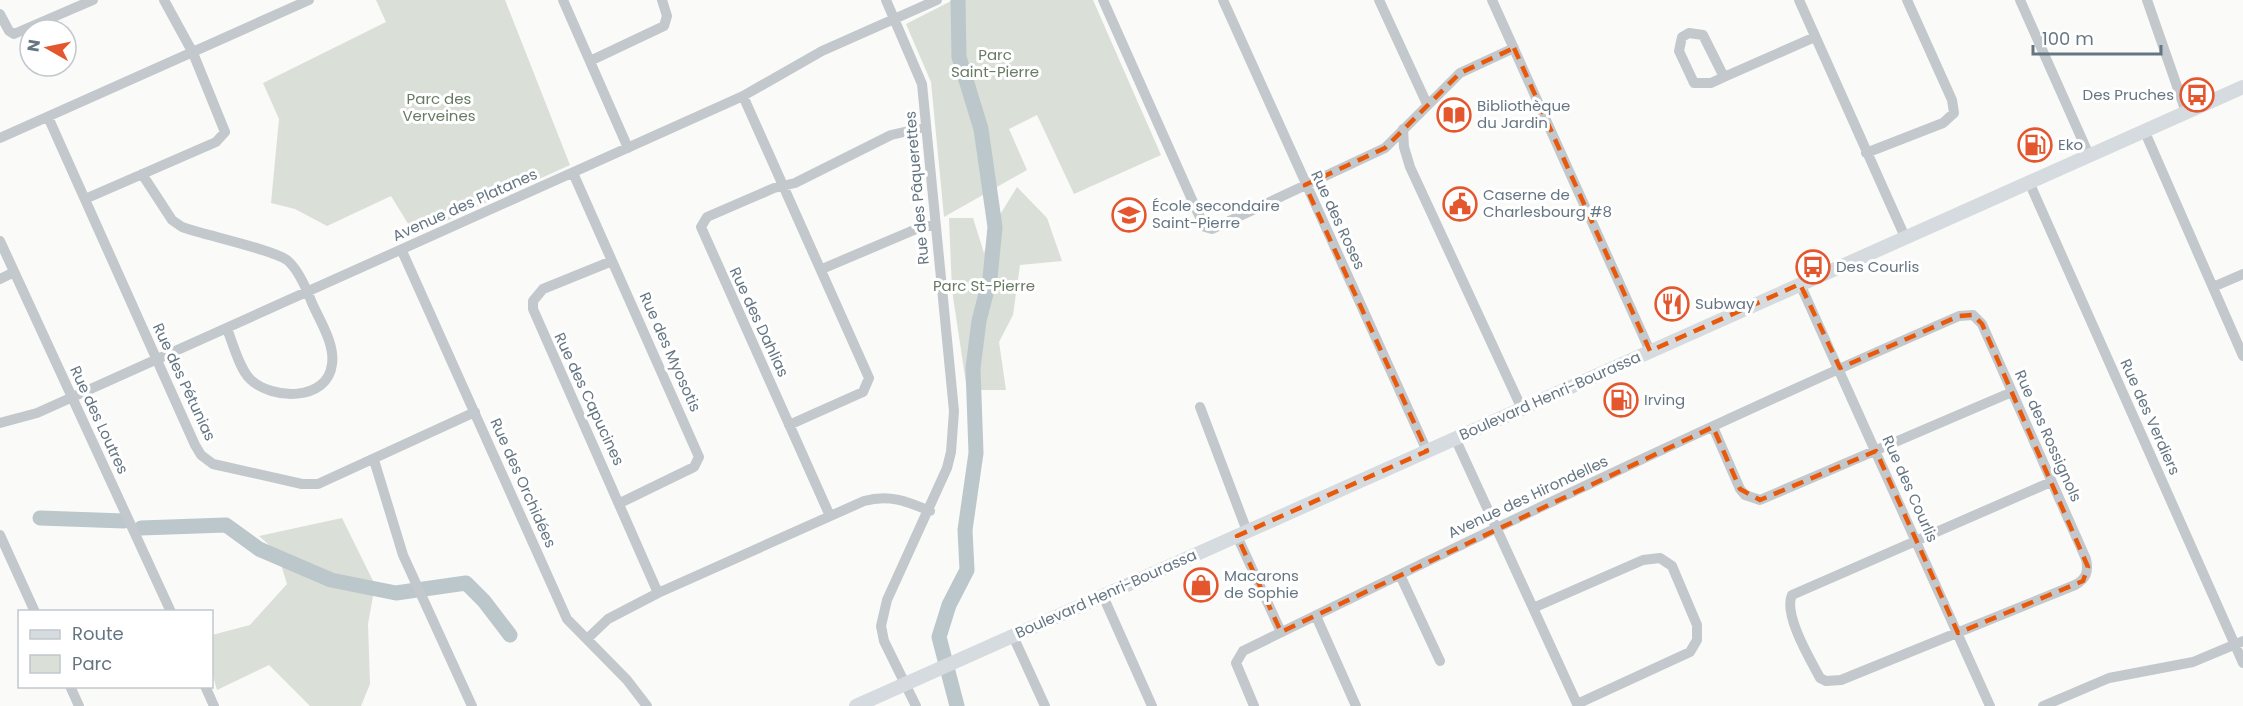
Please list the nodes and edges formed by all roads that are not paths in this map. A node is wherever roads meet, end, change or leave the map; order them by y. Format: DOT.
graph roads {
  1 [pos="93,0"];
  2 [pos="164,0"];
  3 [pos="309,0"];
  4 [pos="563,0"];
  5 [pos="662,0"];
  6 [pos="886,0"];
  7 [pos="937,0"];
  8 [pos="1103,0"];
  9 [pos="1223,0"];
  10 [pos="1379,0"];
  11 [pos="1492,0"];
  12 [pos="1798,0"];
  13 [pos="1907,0"];
  14 [pos="2020,0"];
  15 [pos="2147,0"];
  16 [pos="0,14"];
  17 [pos="895,21"];
  18 [pos="1815,38"];
  19 [pos="1514,48"];
  20 [pos="193,52"];
  21 [pos="590,61"];
  22 [pos="1724,77"];
  23 [pos="2243,87"];
  24 [pos="743,96"];
  25 [pos="1427,104"];
  26 [pos="2186,112"];
  27 [pos="48,117"];
  28 [pos="926,127"];
  29 [pos="1403,129"];
  30 [pos="2144,130"];
  31 [pos="0,138"];
  32 [pos="628,148"];
  33 [pos="1866,153"];
  34 [pos="2090,155"];
  35 [pos="573,173"];
  36 [pos="142,174"];
  37 [pos="2029,182"];
  38 [pos="1305,185"];
  39 [pos="784,186"];
  40 [pos="85,199"];
  41 [pos="935,225"];
  42 [pos="1905,237"];
  43 [pos="0,241"];
  44 [pos="402,251"];
  45 [pos="612,261"];
  46 [pos="822,269"];
  47 [pos="14,272"];
  48 [pos="2243,274"];
  49 [pos="0,279"];
  50 [pos="1800,284"];
  51 [pos="2213,287"];
  52 [pos="308,293"];
  53 [pos="227,329"];
  54 [pos="1650,351"];
  55 [pos="2243,356"];
  56 [pos="157,360"];
  57 [pos="1840,368"];
  58 [pos="2012,392"];
  59 [pos="72,398"];
  60 [pos="1200,407"];
  61 [pos="1522,409"];
  62 [pos="475,412"];
  63 [pos="0,423"];
  64 [pos="789,425"];
  65 [pos="1713,427"];
  66 [pos="1455,438"];
  67 [pos="1427,451"];
  68 [pos="1876,451"];
  69 [pos="374,460"];
  70 [pos="2050,482"];
  71 [pos="620,503"];
  72 [pos="930,511"];
  73 [pos="830,516"];
  74 [pos="1496,528"];
  75 [pos="1242,534"];
  76 [pos="0,535"];
  77 [pos="1917,540"];
  78 [pos="1400,575"];
  79 [pos="658,593"];
  80 [pos="1103,596"];
  81 [pos="1533,608"];
  82 [pos="34,610"];
  83 [pos="170,610"];
  84 [pos="1316,616"];
  85 [pos="1281,632"];
  86 [pos="1958,633"];
  87 [pos="1013,636"];
  88 [pos="586,639"];
  89 [pos="2239,642"];
  90 [pos="1440,661"];
  91 [pos="2243,663"];
  92 [pos="906,684"];
  93 [pos="70,688"];
  94 [pos="206,688"];
  95 [pos="1577,705"];
  96 [pos="79,706"];
  97 [pos="214,706"];
  98 [pos="472,706"];
  99 [pos="647,706"];
  100 [pos="856,706"];
  101 [pos="915,706"];
  102 [pos="1045,706"];
  103 [pos="1152,706"];
  104 [pos="1254,706"];
  105 [pos="1356,706"];
  106 [pos="1990,706"];
  107 [pos="2043,706"];
  1 -- 16 [label="street"];
  2 -- 20 [label="street"];
  3 -- 20 [label="street"];
  4 -- 21 [label="street"];
  5 -- 21 [label="street"];
  6 -- 17 [label="street, Rue des Pâquerettes"];
  7 -- 17 [label="street, Avenue des Platanes"];
  8 -- 38 [label="street"];
  9 -- 38 [label="street, Rue des Roses"];
  10 -- 25 [label="street"];
  11 -- 19 [label="street"];
  12 -- 18 [label="street"];
  13 -- 33 [label="street"];
  14 -- 34 [label="street"];
  15 -- 26 [label="street"];
  17 -- 24 [label="street, Avenue des Platanes"];
  17 -- 28 [label="street, Rue des Pâquerettes"];
  18 -- 22 [label="street"];
  18 -- 33 [label="street"];
  19 -- 25 [label="street"];
  19 -- 54 [label="street"];
  20 -- 27 [label="street"];
  20 -- 36 [label="street"];
  21 -- 32 [label="street"];
  22 -- 22 [label="street"];
  23 -- 26 [label="main road, Boulevard Henri-Bourassa"];
  24 -- 32 [label="street, Avenue des Platanes"];
  24 -- 39 [label="street"];
  25 -- 29 [label="street"];
  26 -- 30 [label="main road, Boulevard Henri-Bourassa"];
  27 -- 31 [label="street"];
  27 -- 40 [label="street, Rue des Pétunias"];
  28 -- 39 [label="street"];
  28 -- 41 [label="street, Rue des Pâquerettes"];
  29 -- 38 [label="street"];
  29 -- 61 [label="street"];
  30 -- 34 [label="main road, Boulevard Henri-Bourassa"];
  30 -- 51 [label="street"];
  32 -- 35 [label="street, Avenue des Platanes"];
  33 -- 42 [label="street"];
  34 -- 37 [label="main road, Boulevard Henri-Bourassa"];
  35 -- 44 [label="street, Avenue des Platanes"];
  35 -- 45 [label="street, Rue des Myosotis"];
  36 -- 40 [label="street"];
  36 -- 52 [label="street"];
  37 -- 42 [label="main road, Boulevard Henri-Bourassa"];
  37 -- 89 [label="street, Rue des Verdiers"];
  38 -- 67 [label="street, Rue des Roses"];
  39 -- 46 [label="street"];
  39 -- 64 [label="street, Rue des Dahlias"];
  40 -- 56 [label="street, Rue des Pétunias"];
  41 -- 46 [label="street"];
  41 -- 72 [label="street, Rue des Pâquerettes"];
  42 -- 50 [label="main road, Boulevard Henri-Bourassa"];
  43 -- 47 [label="street, Rue des Loutres"];
  44 -- 52 [label="street, Avenue des Platanes"];
  44 -- 62 [label="street, Rue des Orchidées"];
  45 -- 71 [label="street, Rue des Myosotis"];
  45 -- 71 [label="street, Rue des Capucines"];
  46 -- 64 [label="street"];
  47 -- 49 [label="street"];
  47 -- 59 [label="street, Rue des Loutres"];
  48 -- 51 [label="street"];
  50 -- 54 [label="main road, Boulevard Henri-Bourassa"];
  50 -- 57 [label="street, Rue des Courlis"];
  51 -- 55 [label="street"];
  52 -- 53 [label="street, Avenue des Platanes"];
  52 -- 53 [label="street"];
  53 -- 56 [label="street, Avenue des Platanes"];
  54 -- 61 [label="main road, Boulevard Henri-Bourassa"];
  56 -- 59 [label="street, Avenue des Platanes"];
  56 -- 69 [label="street, Rue des Pétunias"];
  57 -- 58 [label="street, Rue des Rossignols"];
  57 -- 65 [label="street, Avenue des Hirondelles"];
  57 -- 68 [label="street, Rue des Courlis"];
  58 -- 68 [label="street"];
  58 -- 70 [label="street, Rue des Rossignols"];
  59 -- 63 [label="street, Avenue des Platanes"];
  59 -- 83 [label="street, Rue des Loutres"];
  60 -- 75 [label="street"];
  61 -- 66 [label="main road, Boulevard Henri-Bourassa"];
  62 -- 69 [label="street, Rue des Pétunias"];
  62 -- 88 [label="street, Rue des Orchidées"];
  64 -- 73 [label="street, Rue des Dahlias"];
  65 -- 68 [label="street"];
  65 -- 74 [label="street, Avenue des Hirondelles"];
  66 -- 67 [label="main road, Boulevard Henri-Bourassa"];
  66 -- 74 [label="street"];
  67 -- 75 [label="main road, Boulevard Henri-Bourassa"];
  68 -- 77 [label="street, Rue des Courlis"];
  69 -- 98 [label="street"];
  70 -- 77 [label="street"];
  70 -- 86 [label="street, Rue des Rossignols"];
  71 -- 79 [label="street, Rue des Capucines"];
  72 -- 73 [label="street"];
  72 -- 92 [label="street, Rue des Pâquerettes"];
  73 -- 79 [label="street"];
  74 -- 78 [label="street, Avenue des Hirondelles"];
  74 -- 81 [label="street"];
  75 -- 80 [label="main road, Boulevard Henri-Bourassa"];
  75 -- 85 [label="street"];
  76 -- 82 [label="street"];
  77 -- 86 [label="street, Rue des Courlis"];
  77 -- 86 [label="street"];
  78 -- 84 [label="street, Avenue des Hirondelles"];
  78 -- 90 [label="street"];
  79 -- 88 [label="street"];
  80 -- 87 [label="main road, Boulevard Henri-Bourassa"];
  80 -- 103 [label="street"];
  81 -- 95 [label="street"];
  81 -- 95 [label="street"];
  84 -- 85 [label="street, Avenue des Hirondelles"];
  84 -- 105 [label="street"];
  85 -- 104 [label="street, Avenue des Hirondelles"];
  86 -- 106 [label="street, Rue des Courlis"];
  87 -- 92 [label="main road, Boulevard Henri-Bourassa"];
  87 -- 102 [label="street"];
  88 -- 99 [label="street, Rue des Orchidées"];
  89 -- 91 [label="street, Rue des Verdiers"];
  89 -- 107 [label="street"];
  92 -- 100 [label="main road, Boulevard Henri-Bourassa"];
  92 -- 101 [label="street, Rue des Pâquerettes"];
  93 -- 96 [label="street"];
  94 -- 97 [label="street"];
}
